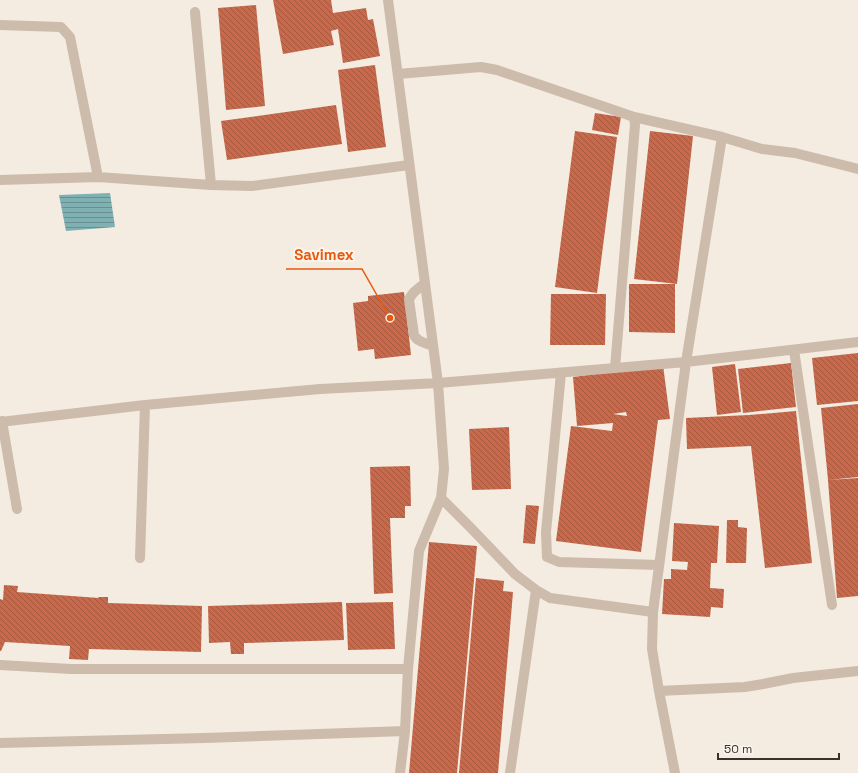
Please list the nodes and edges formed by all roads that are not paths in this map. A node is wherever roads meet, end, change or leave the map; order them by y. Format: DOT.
graph roads {
  1 [pos="388,0"];
  2 [pos="195,12"];
  3 [pos="0,25"];
  4 [pos="398,74"];
  5 [pos="634,117"];
  6 [pos="722,137"];
  7 [pos="409,165"];
  8 [pos="858,169"];
  9 [pos="98,177"];
  10 [pos="0,180"];
  11 [pos="212,186"];
  12 [pos="425,283"];
  13 [pos="858,342"];
  14 [pos="433,346"];
  15 [pos="794,350"];
  16 [pos="686,362"];
  17 [pos="615,368"];
  18 [pos="561,373"];
  19 [pos="438,383"];
  20 [pos="145,405"];
  21 [pos="1,422"];
  22 [pos="441,498"];
  23 [pos="17,509"];
  24 [pos="140,558"];
  25 [pos="659,565"];
  26 [pos="536,590"];
  27 [pos="832,605"];
  28 [pos="653,612"];
  29 [pos="0,665"];
  30 [pos="408,669"];
  31 [pos="858,671"];
  32 [pos="659,691"];
  33 [pos="405,731"];
  34 [pos="0,743"];
  35 [pos="400,773"];
  36 [pos="510,773"];
  37 [pos="675,773"];
  1 -- 4 [label="street"];
  2 -- 11 [label="street"];
  3 -- 9 [label="street"];
  4 -- 5 [label="street"];
  4 -- 7 [label="street"];
  5 -- 6 [label="street"];
  5 -- 17 [label="street"];
  6 -- 8 [label="street"];
  6 -- 16 [label="street"];
  7 -- 11 [label="street"];
  7 -- 12 [label="street"];
  9 -- 10 [label="street"];
  9 -- 11 [label="street"];
  12 -- 14 [label="street"];
  12 -- 14 [label="street"];
  13 -- 15 [label="street"];
  14 -- 19 [label="street"];
  15 -- 16 [label="street"];
  15 -- 27 [label="street"];
  16 -- 17 [label="street"];
  16 -- 25 [label="street"];
  17 -- 18 [label="street"];
  18 -- 19 [label="street"];
  18 -- 25 [label="street"];
  19 -- 20 [label="street"];
  19 -- 22 [label="street"];
  20 -- 21 [label="street"];
  20 -- 24 [label="street"];
  21 -- 23 [label="street"];
  22 -- 26 [label="street"];
  22 -- 30 [label="street"];
  25 -- 28 [label="street"];
  26 -- 28 [label="street"];
  26 -- 36 [label="street"];
  28 -- 32 [label="street"];
  29 -- 30 [label="street"];
  30 -- 33 [label="street"];
  31 -- 32 [label="street"];
  32 -- 37 [label="street"];
  33 -- 34 [label="street"];
  33 -- 35 [label="street"];
}
